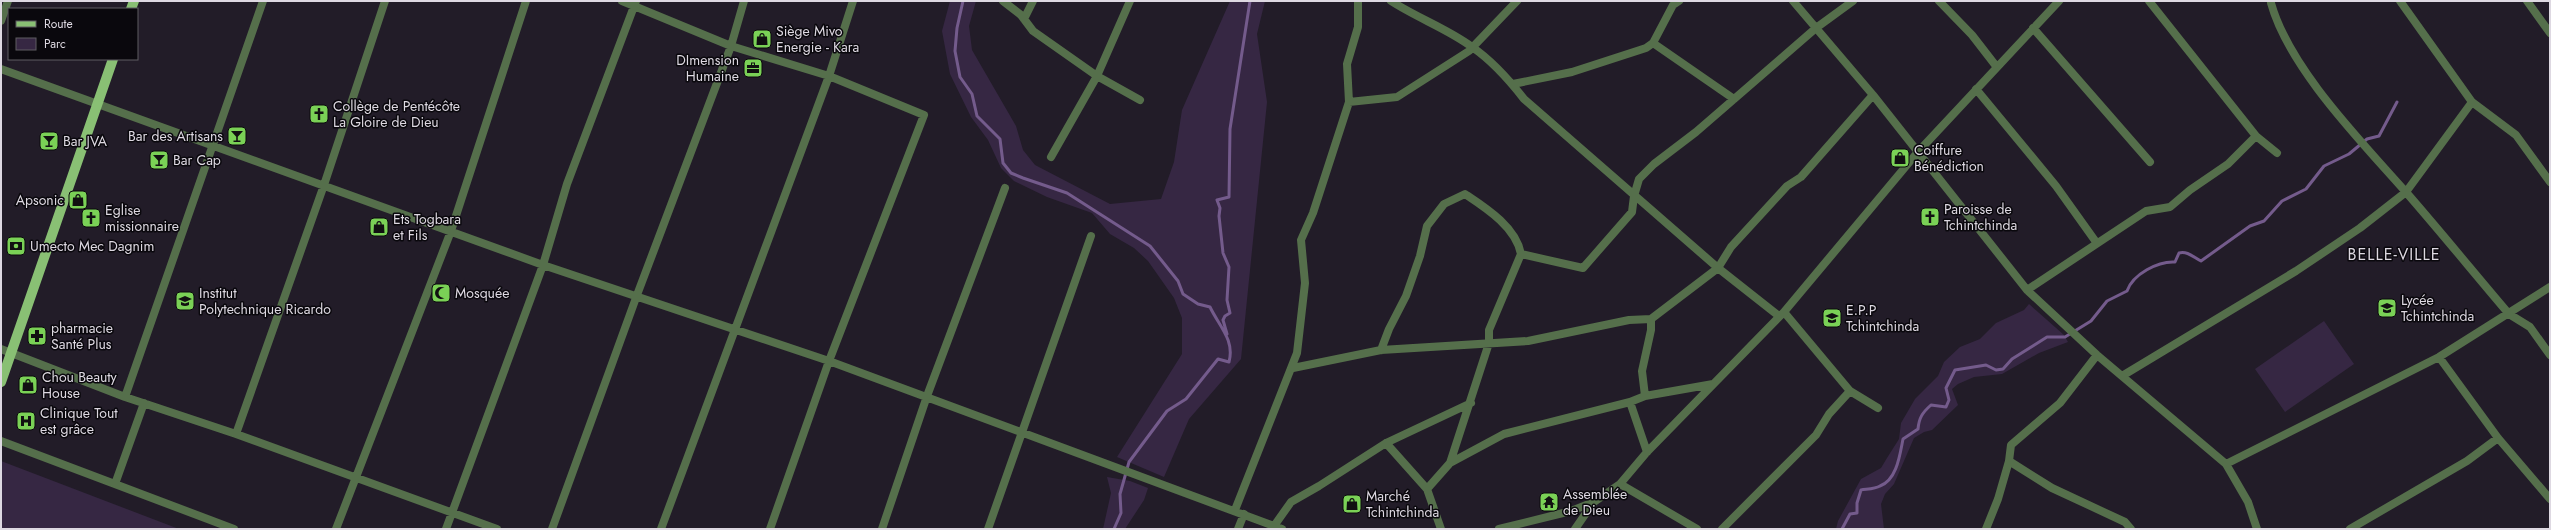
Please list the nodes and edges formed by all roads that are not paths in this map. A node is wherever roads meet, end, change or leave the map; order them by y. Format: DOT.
graph roads {
  1 [pos="8,1"];
  2 [pos="263,1"];
  3 [pos="385,1"];
  4 [pos="526,1"];
  5 [pos="622,1"];
  6 [pos="744,1"];
  7 [pos="853,1"];
  8 [pos="1003,1"];
  9 [pos="1033,1"];
  10 [pos="1130,1"];
  11 [pos="1358,1"];
  12 [pos="1391,1"];
  13 [pos="1516,1"];
  14 [pos="1680,1"];
  15 [pos="1793,1"];
  16 [pos="1853,1"];
  17 [pos="1939,1"];
  18 [pos="2059,1"];
  19 [pos="2149,1"];
  20 [pos="2400,1"];
  21 [pos="2527,1"];
  22 [pos="2271,2"];
  23 [pos="635,4"];
  24 [pos="1024,19"];
  25 [pos="1,21"];
  26 [pos="1816,28"];
  27 [pos="2033,28"];
  28 [pos="2550,33"];
  29 [pos="1652,43"];
  30 [pos="731,46"];
  31 [pos="1472,46"];
  32 [pos="114,60"];
  33 [pos="1996,66"];
  34 [pos="1,69"];
  35 [pos="829,76"];
  36 [pos="1097,76"];
  37 [pos="1513,84"];
  38 [pos="1976,89"];
  39 [pos="1873,95"];
  40 [pos="1140,100"];
  41 [pos="1734,100"];
  42 [pos="1348,102"];
  43 [pos="2472,102"];
  44 [pos="97,105"];
  45 [pos="2256,136"];
  46 [pos="214,146"];
  47 [pos="1917,153"];
  48 [pos="2277,153"];
  49 [pos="1051,157"];
  50 [pos="2150,162"];
  51 [pos="2550,182"];
  52 [pos="324,185"];
  53 [pos="1005,188"];
  54 [pos="2406,192"];
  55 [pos="1634,196"];
  56 [pos="451,231"];
  57 [pos="1091,236"];
  58 [pos="2096,242"];
  59 [pos="1521,254"];
  60 [pos="543,265"];
  61 [pos="1718,268"];
  62 [pos="2550,288"];
  63 [pos="2027,290"];
  64 [pos="637,295"];
  65 [pos="1781,314"];
  66 [pos="2508,314"];
  67 [pos="1651,319"];
  68 [pos="735,330"];
  69 [pos="1489,343"];
  70 [pos="1,349"];
  71 [pos="1382,350"];
  72 [pos="11,352"];
  73 [pos="2097,355"];
  74 [pos="2550,355"];
  75 [pos="2439,357"];
  76 [pos="829,361"];
  77 [pos="1293,368"];
  78 [pos="2122,376"];
  79 [pos="1,382"];
  80 [pos="1713,384"];
  81 [pos="1850,391"];
  82 [pos="927,396"];
  83 [pos="1645,396"];
  84 [pos="125,397"];
  85 [pos="1630,402"];
  86 [pos="144,403"];
  87 [pos="1471,403"];
  88 [pos="1878,408"];
  89 [pos="236,434"];
  90 [pos="1022,434"];
  91 [pos="2498,438"];
  92 [pos="1,441"];
  93 [pos="1386,443"];
  94 [pos="1647,452"];
  95 [pos="2009,461"];
  96 [pos="1450,463"];
  97 [pos="2226,464"];
  98 [pos="355,478"];
  99 [pos="115,484"];
  100 [pos="1620,484"];
  101 [pos="1426,489"];
  102 [pos="2550,499"];
  103 [pos="1594,502"];
  104 [pos="1235,510"];
  105 [pos="452,513"];
  106 [pos="1244,514"];
  107 [pos="1274,526"];
  108 [pos="234,529"];
  109 [pos="336,529"];
  110 [pos="446,529"];
  111 [pos="497,529"];
  112 [pos="552,529"];
  113 [pos="661,529"];
  114 [pos="770,529"];
  115 [pos="882,529"];
  116 [pos="988,529"];
  117 [pos="1238,529"];
  118 [pos="1282,529"];
  119 [pos="1440,529"];
  120 [pos="1498,529"];
  121 [pos="1575,529"];
  122 [pos="1697,529"];
  123 [pos="1722,529"];
  124 [pos="1986,529"];
  125 [pos="2131,529"];
  126 [pos="2258,529"];
  127 [pos="2350,529"];
  1 -- 25 [label="street"];
  2 -- 46 [label="street"];
  3 -- 52 [label="street"];
  4 -- 56 [label="street"];
  5 -- 23 [label="street"];
  6 -- 30 [label="street"];
  7 -- 35 [label="street"];
  8 -- 24 [label="street"];
  9 -- 24 [label="street"];
  10 -- 36 [label="street"];
  11 -- 42 [label="street"];
  12 -- 31 [label="street"];
  13 -- 31 [label="street"];
  14 -- 29 [label="street"];
  15 -- 26 [label="street"];
  16 -- 26 [label="street"];
  17 -- 33 [label="street"];
  18 -- 27 [label="street"];
  19 -- 45 [label="street"];
  20 -- 43 [label="street"];
  21 -- 28 [label="street"];
  22 -- 54 [label="street"];
  23 -- 30 [label="street"];
  23 -- 60 [label="street"];
  24 -- 36 [label="street"];
  26 -- 39 [label="street"];
  26 -- 41 [label="street"];
  27 -- 33 [label="street"];
  27 -- 50 [label="street"];
  29 -- 37 [label="street"];
  29 -- 41 [label="street"];
  30 -- 35 [label="street"];
  30 -- 64 [label="street"];
  31 -- 37 [label="street"];
  31 -- 42 [label="street"];
  32 -- 44 [label="main road"];
  33 -- 38 [label="street"];
  34 -- 44 [label="street"];
  35 -- 68 [label="street"];
  35 -- 76 [label="street"];
  36 -- 40 [label="street"];
  36 -- 49 [label="street"];
  37 -- 55 [label="street"];
  38 -- 47 [label="street"];
  38 -- 58 [label="street"];
  39 -- 47 [label="street"];
  39 -- 61 [label="street"];
  41 -- 55 [label="street"];
  42 -- 77 [label="street"];
  43 -- 51 [label="street"];
  43 -- 54 [label="street"];
  44 -- 46 [label="street"];
  44 -- 72 [label="main road"];
  45 -- 48 [label="street"];
  45 -- 58 [label="street"];
  46 -- 52 [label="street"];
  46 -- 84 [label="street"];
  47 -- 63 [label="street"];
  47 -- 65 [label="street"];
  52 -- 56 [label="street"];
  52 -- 89 [label="street"];
  53 -- 82 [label="street"];
  54 -- 66 [label="street"];
  54 -- 78 [label="street"];
  55 -- 59 [label="street"];
  55 -- 61 [label="street"];
  56 -- 60 [label="street"];
  56 -- 98 [label="street"];
  57 -- 90 [label="street"];
  58 -- 63 [label="street"];
  59 -- 69 [label="street"];
  59 -- 71 [label="street"];
  60 -- 64 [label="street"];
  60 -- 105 [label="street"];
  61 -- 65 [label="street"];
  61 -- 67 [label="street"];
  62 -- 66 [label="street"];
  63 -- 73 [label="street"];
  64 -- 68 [label="street"];
  64 -- 112 [label="street"];
  65 -- 80 [label="street"];
  65 -- 81 [label="street"];
  66 -- 74 [label="street"];
  66 -- 75 [label="street"];
  67 -- 69 [label="street"];
  67 -- 83 [label="street"];
  68 -- 76 [label="street"];
  68 -- 113 [label="street"];
  69 -- 71 [label="street"];
  69 -- 87 [label="street"];
  70 -- 72 [label="street"];
  71 -- 77 [label="street"];
  72 -- 79 [label="main road"];
  72 -- 84 [label="street"];
  73 -- 78 [label="street"];
  73 -- 95 [label="street"];
  75 -- 91 [label="street"];
  75 -- 97 [label="street"];
  76 -- 82 [label="street"];
  76 -- 114 [label="street"];
  77 -- 104 [label="street"];
  78 -- 97 [label="street"];
  80 -- 83 [label="street"];
  80 -- 94 [label="street"];
  81 -- 88 [label="street"];
  81 -- 123 [label="street"];
  82 -- 90 [label="street"];
  82 -- 115 [label="street"];
  83 -- 85 [label="street"];
  84 -- 86 [label="street"];
  85 -- 94 [label="street"];
  85 -- 96 [label="street"];
  86 -- 89 [label="street"];
  86 -- 99 [label="street"];
  87 -- 93 [label="street"];
  87 -- 96 [label="street"];
  89 -- 98 [label="street"];
  90 -- 104 [label="street"];
  90 -- 116 [label="street"];
  91 -- 102 [label="street"];
  91 -- 127 [label="street"];
  92 -- 99 [label="street"];
  93 -- 101 [label="street"];
  93 -- 107 [label="street"];
  94 -- 100 [label="street"];
  95 -- 124 [label="street"];
  95 -- 125 [label="street"];
  96 -- 101 [label="street"];
  97 -- 126 [label="street"];
  98 -- 105 [label="street"];
  98 -- 109 [label="street"];
  99 -- 108 [label="street"];
  100 -- 103 [label="street"];
  100 -- 122 [label="street"];
  101 -- 119 [label="street"];
  103 -- 120 [label="street"];
  103 -- 121 [label="street"];
  104 -- 106 [label="street"];
  105 -- 110 [label="street"];
  105 -- 111 [label="street"];
  106 -- 107 [label="street"];
  106 -- 117 [label="street"];
  107 -- 118 [label="street"];
}
